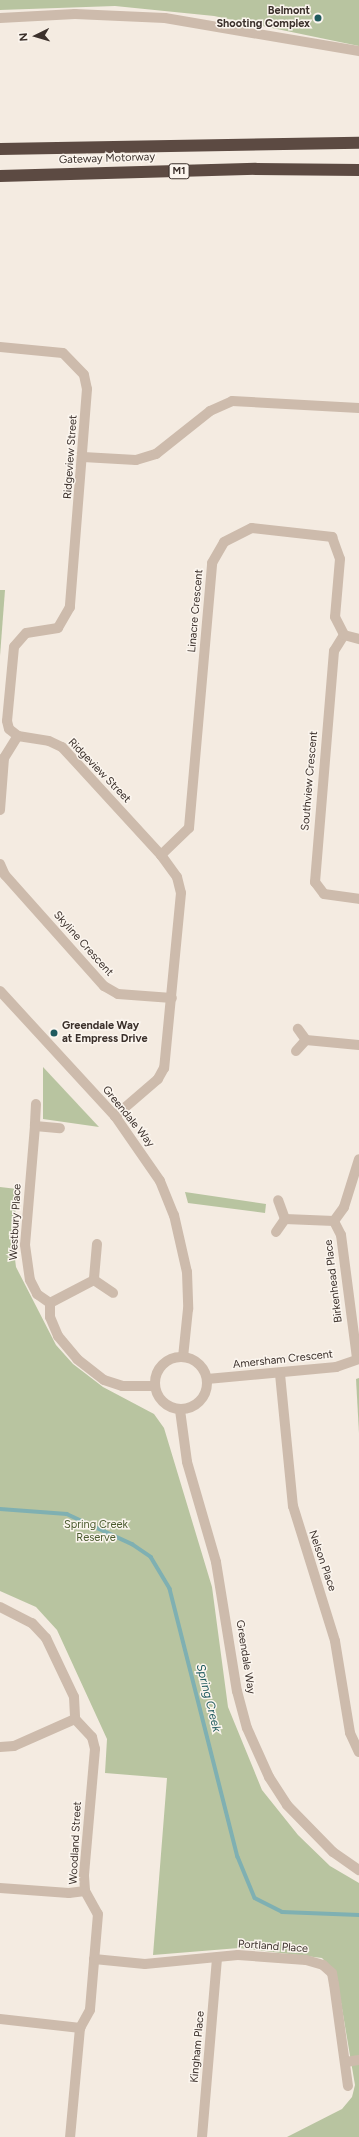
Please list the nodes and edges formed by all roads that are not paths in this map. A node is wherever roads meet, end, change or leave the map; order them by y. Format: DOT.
graph roads {
  1 [pos="0,18"];
  2 [pos="359,51"];
  3 [pos="359,143"];
  4 [pos="0,149"];
  5 [pos="359,170"];
  6 [pos="0,176"];
  7 [pos="0,348"];
  8 [pos="359,408"];
  9 [pos="83,457"];
  10 [pos="344,635"];
  11 [pos="359,639"];
  12 [pos="18,736"];
  13 [pos="0,810"];
  14 [pos="161,855"];
  15 [pos="0,864"];
  16 [pos="359,899"];
  17 [pos="0,991"];
  18 [pos="172,998"];
  19 [pos="298,1029"];
  20 [pos="306,1040"];
  21 [pos="359,1045"];
  22 [pos="296,1051"];
  23 [pos="36,1104"];
  24 [pos="115,1116"];
  25 [pos="35,1126"];
  26 [pos="60,1128"];
  27 [pos="359,1160"];
  28 [pos="278,1200"];
  29 [pos="285,1219"];
  30 [pos="334,1221"];
  31 [pos="276,1232"];
  32 [pos="97,1244"];
  33 [pos="94,1280"];
  34 [pos="113,1293"];
  35 [pos="50,1303"];
  36 [pos="183,1357"];
  37 [pos="358,1358"];
  38 [pos="280,1374"];
  39 [pos="207,1379"];
  40 [pos="155,1386"];
  41 [pos="180,1410"];
  42 [pos="0,1607"];
  43 [pos="76,1719"];
  44 [pos="0,1748"];
  45 [pos="359,1752"];
  46 [pos="359,1870"];
  47 [pos="0,1888"];
  48 [pos="84,1891"];
  49 [pos="217,1958"];
  50 [pos="94,1959"];
  51 [pos="0,2019"];
  52 [pos="80,2028"];
  53 [pos="359,2060"];
  54 [pos="346,2062"];
  55 [pos="348,2086"];
  56 [pos="70,2137"];
  57 [pos="202,2137"];
  1 -- 2 [label="street"];
  3 -- 4 [label="highway, Gateway Motorway"];
  5 -- 6 [label="highway, Gateway Motorway / M1"];
  7 -- 9 [label="street, Ridgeview Street"];
  8 -- 9 [label="street"];
  9 -- 12 [label="street, Ridgeview Street"];
  10 -- 11 [label="street"];
  10 -- 14 [label="street, Linacre Crescent"];
  10 -- 16 [label="street, Southview Crescent"];
  12 -- 13 [label="street"];
  12 -- 14 [label="street, Ridgeview Street"];
  14 -- 18 [label="street, Ridgeview Street"];
  15 -- 18 [label="street, Skyline Crescent"];
  17 -- 24 [label="street, Greendale Way"];
  18 -- 24 [label="street, Ridgeview Street"];
  19 -- 20 [label="street"];
  20 -- 21 [label="street"];
  20 -- 22 [label="street"];
  23 -- 25 [label="street, Westbury Place"];
  24 -- 36 [label="street, Greendale Way"];
  25 -- 26 [label="street"];
  25 -- 35 [label="street, Westbury Place"];
  27 -- 30 [label="street"];
  28 -- 29 [label="street"];
  29 -- 30 [label="street"];
  29 -- 31 [label="street"];
  30 -- 37 [label="street, Birkenhead Place"];
  32 -- 33 [label="street"];
  33 -- 34 [label="street"];
  33 -- 35 [label="street"];
  35 -- 40 [label="street"];
  36 -- 39 [label="street"];
  36 -- 40 [label="street"];
  37 -- 38 [label="street, Amersham Crescent"];
  38 -- 39 [label="street, Amersham Crescent"];
  38 -- 45 [label="street, Nelson Place"];
  39 -- 41 [label="street"];
  40 -- 41 [label="street"];
  41 -- 46 [label="street, Greendale Way"];
  42 -- 43 [label="street"];
  43 -- 44 [label="street"];
  43 -- 48 [label="street, Woodland Street"];
  47 -- 48 [label="street"];
  48 -- 50 [label="street, Woodland Street"];
  49 -- 50 [label="street, Portland Place"];
  49 -- 54 [label="street, Portland Place"];
  49 -- 57 [label="street, Kingham Place"];
  50 -- 52 [label="street, Woodland Street"];
  51 -- 52 [label="street"];
  52 -- 56 [label="street, Woodland Street"];
  53 -- 54 [label="street"];
  54 -- 55 [label="street, Portland Place"];
}
